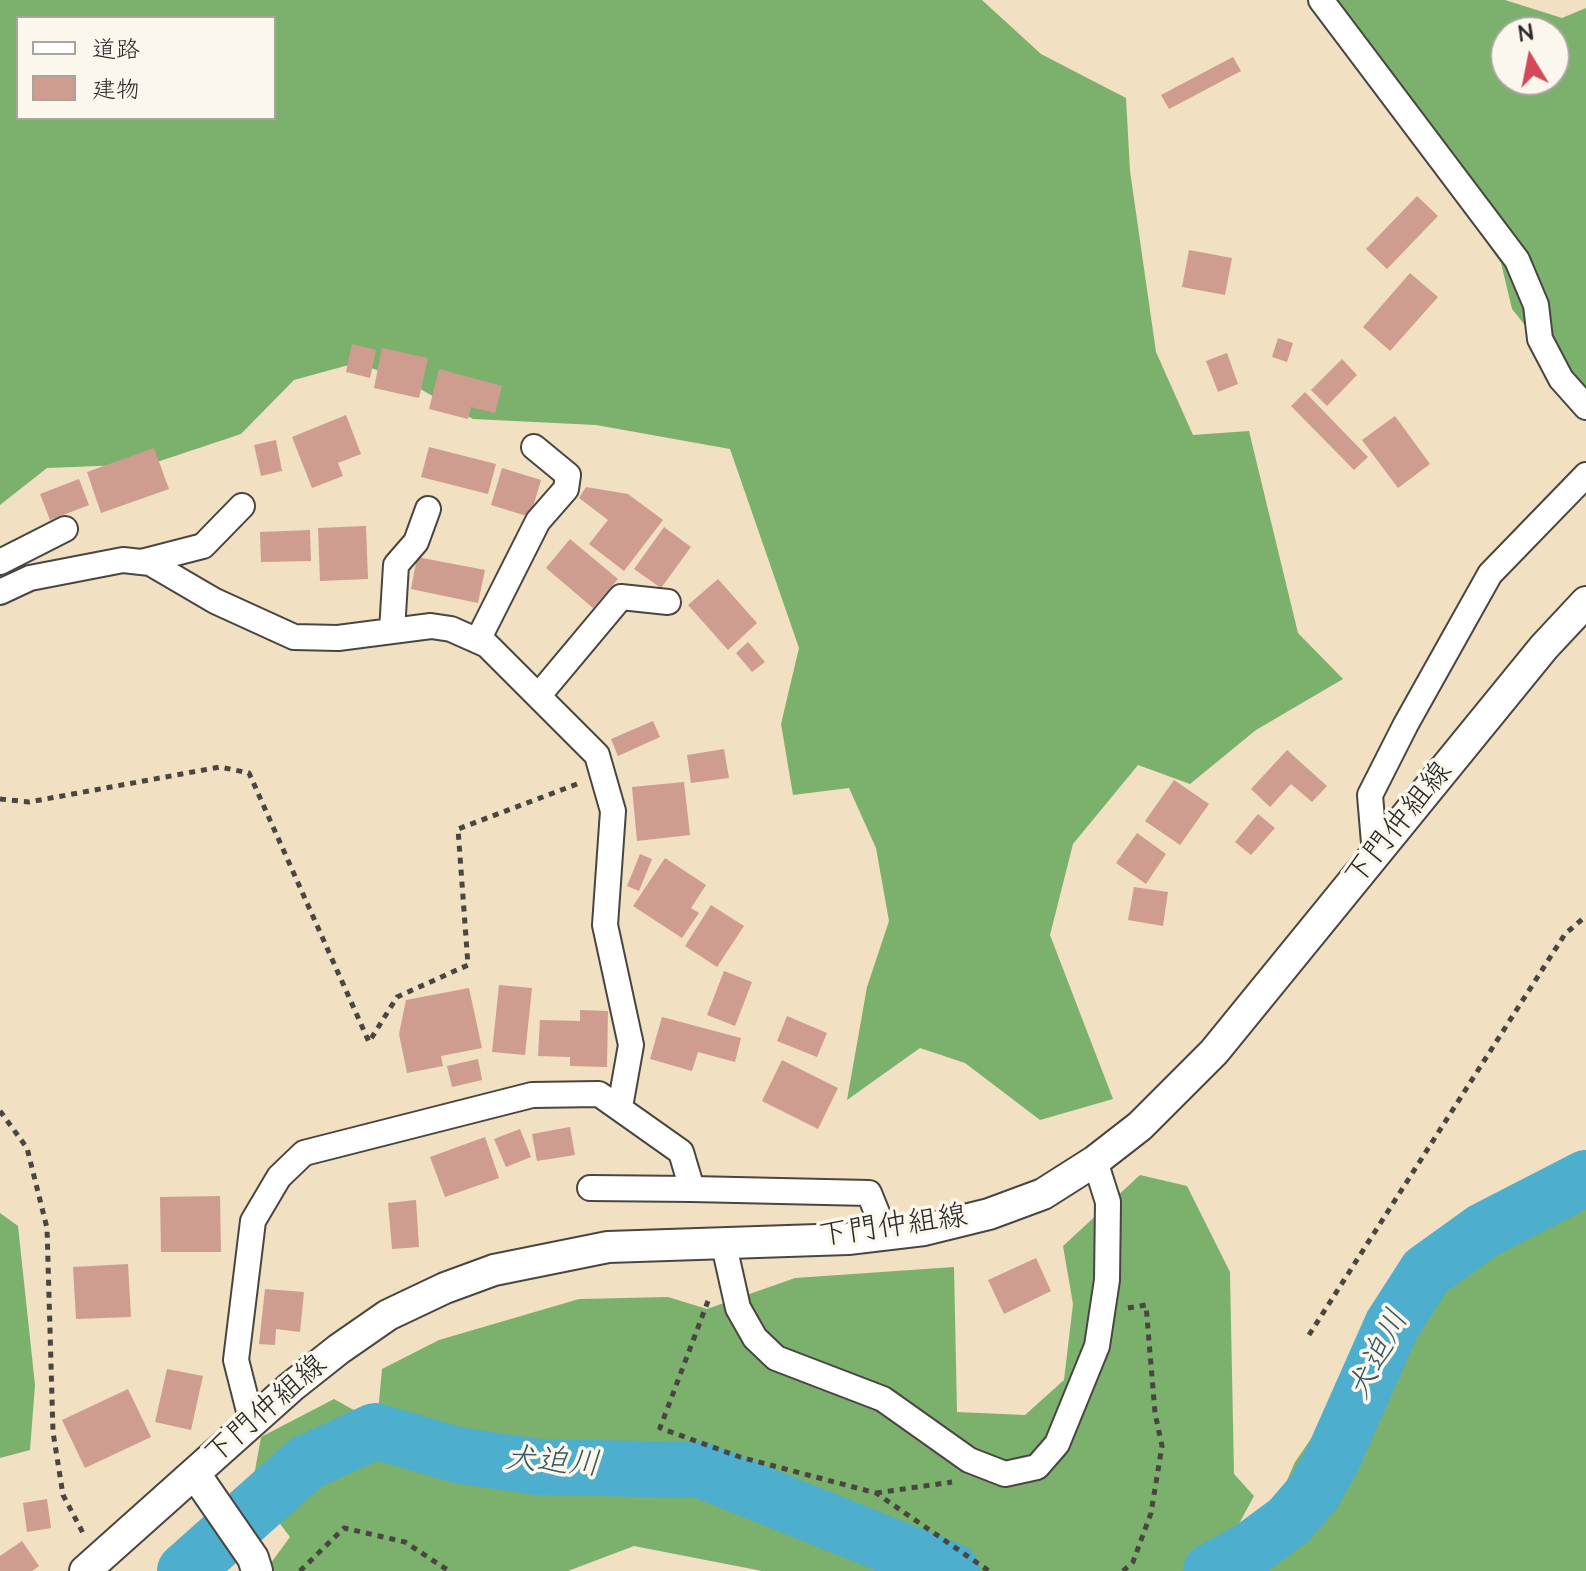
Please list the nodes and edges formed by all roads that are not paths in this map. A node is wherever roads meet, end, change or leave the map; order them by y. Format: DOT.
graph roads {
  1 [pos="1321,0"];
  2 [pos="1586,407"];
  3 [pos="534,447"];
  4 [pos="1586,475"];
  5 [pos="242,506"];
  6 [pos="428,509"];
  7 [pos="65,529"];
  8 [pos="0,562"];
  9 [pos="141,562"];
  10 [pos="0,592"];
  11 [pos="668,602"];
  12 [pos="1586,602"];
  13 [pos="392,631"];
  14 [pos="478,640"];
  15 [pos="539,695"];
  16 [pos="1375,855"];
  17 [pos="620,1107"];
  18 [pos="1095,1161"];
  19 [pos="590,1188"];
  20 [pos="692,1189"];
  21 [pos="886,1235"];
  22 [pos="723,1241"];
  23 [pos="252,1423"];
  24 [pos="195,1474"];
  25 [pos="255,1565"];
  26 [pos="91,1566"];
  1 -- 2 [label="street"];
  3 -- 14 [label="street"];
  4 -- 16 [label="street"];
  5 -- 9 [label="street"];
  6 -- 13 [label="street"];
  7 -- 8 [label="street"];
  9 -- 10 [label="street"];
  9 -- 13 [label="street"];
  11 -- 15 [label="street"];
  12 -- 16 [label="street, 下門仲組線"];
  13 -- 14 [label="street"];
  14 -- 15 [label="street"];
  15 -- 17 [label="street"];
  16 -- 18 [label="street, 下門仲組線"];
  17 -- 20 [label="street"];
  17 -- 23 [label="street"];
  18 -- 21 [label="street, 下門仲組線"];
  18 -- 22 [label="street"];
  19 -- 20 [label="street"];
  20 -- 21 [label="street"];
  21 -- 22 [label="street, 下門仲組線"];
  22 -- 23 [label="street, 下門仲組線"];
  23 -- 24 [label="street, 下門仲組線"];
  24 -- 25 [label="street"];
  24 -- 26 [label="street, 下門仲組線"];
}
